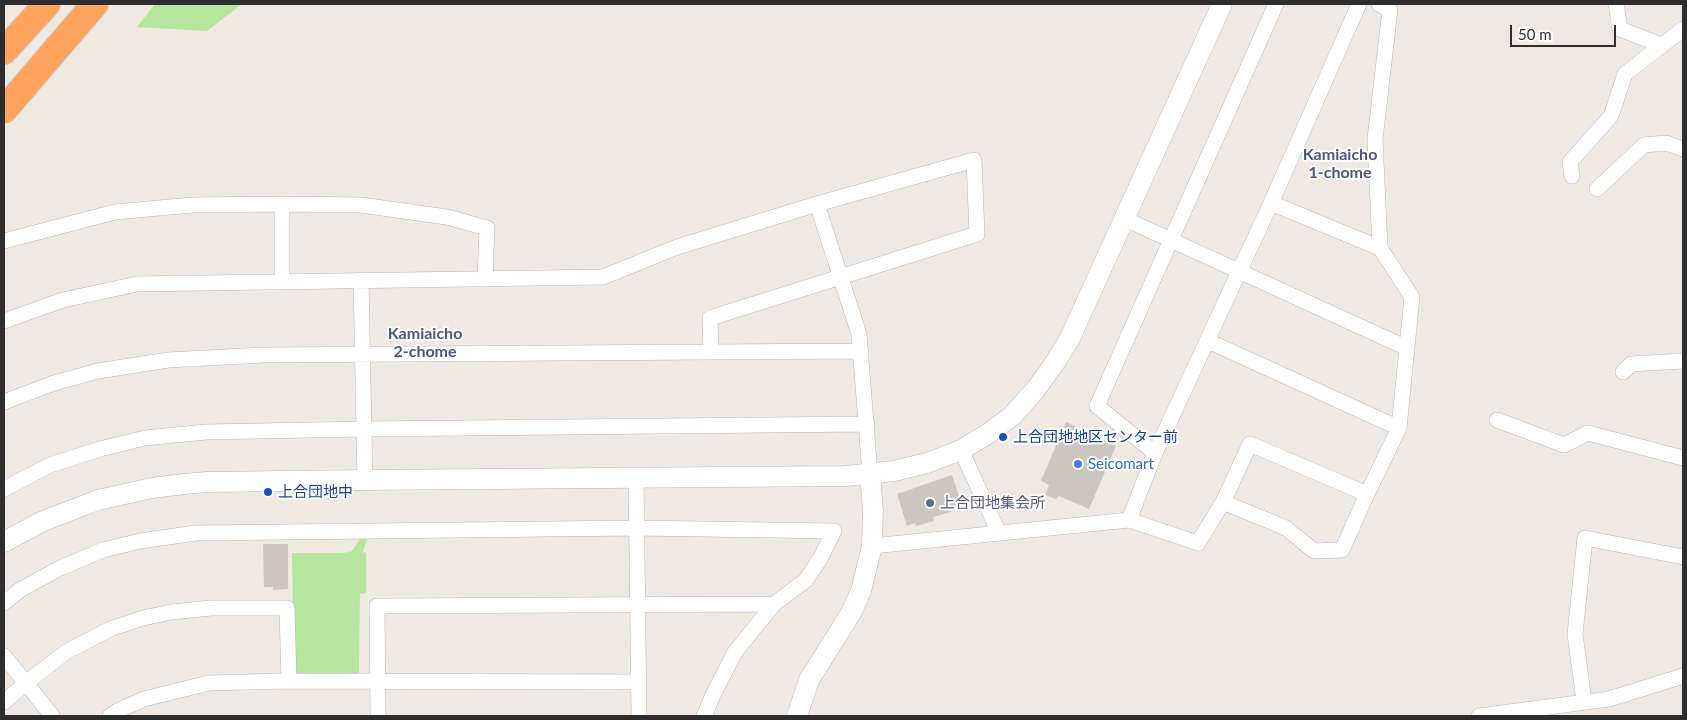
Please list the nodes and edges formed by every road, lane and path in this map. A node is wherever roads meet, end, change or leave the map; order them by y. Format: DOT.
graph roads {
  1 [pos="47,4"];
  2 [pos="95,4"];
  3 [pos="1222,4"];
  4 [pos="1276,4"];
  5 [pos="1359,4"];
  6 [pos="1379,4"];
  7 [pos="1616,4"];
  8 [pos="1683,29"];
  9 [pos="1661,45"];
  10 [pos="4,51"];
  11 [pos="4,110"];
  12 [pos="1683,149"];
  13 [pos="1572,176"];
  14 [pos="1597,189"];
  15 [pos="1271,203"];
  16 [pos="282,204"];
  17 [pos="817,204"];
  18 [pos="1125,219"];
  19 [pos="1172,240"];
  20 [pos="4,241"];
  21 [pos="1380,248"];
  22 [pos="1240,271"];
  23 [pos="840,276"];
  24 [pos="485,278"];
  25 [pos="361,280"];
  26 [pos="282,281"];
  27 [pos="4,321"];
  28 [pos="1208,341"];
  29 [pos="1407,348"];
  30 [pos="860,351"];
  31 [pos="711,352"];
  32 [pos="363,355"];
  33 [pos="1683,361"];
  34 [pos="1623,372"];
  35 [pos="4,402"];
  36 [pos="1497,420"];
  37 [pos="867,424"];
  38 [pos="1399,428"];
  39 [pos="364,429"];
  40 [pos="960,450"];
  41 [pos="1155,453"];
  42 [pos="1683,458"];
  43 [pos="870,474"];
  44 [pos="636,478"];
  45 [pos="365,480"];
  46 [pos="4,489"];
  47 [pos="1367,494"];
  48 [pos="1223,502"];
  49 [pos="1129,520"];
  50 [pos="637,528"];
  51 [pos="999,533"];
  52 [pos="4,542"];
  53 [pos="872,546"];
  54 [pos="1683,554"];
  55 [pos="4,603"];
  56 [pos="638,604"];
  57 [pos="774,604"];
  58 [pos="4,656"];
  59 [pos="1683,676"];
  60 [pos="289,681"];
  61 [pos="378,682"];
  62 [pos="638,682"];
  63 [pos="26,684"];
  64 [pos="1584,701"];
  65 [pos="4,702"];
  66 [pos="52,716"];
  67 [pos="110,716"];
  68 [pos="378,716"];
  69 [pos="639,716"];
  70 [pos="704,716"];
  71 [pos="797,716"];
  72 [pos="1480,716"];
  1 -- 10 [label="highway"];
  2 -- 11 [label="highway"];
  3 -- 18 [label="street"];
  4 -- 19 [label="street"];
  5 -- 15 [label="street"];
  6 -- 21 [label="street"];
  7 -- 9 [label="street"];
  8 -- 9 [label="street"];
  9 -- 13 [label="street"];
  12 -- 14 [label="street"];
  15 -- 21 [label="street"];
  15 -- 22 [label="street"];
  16 -- 20 [label="street"];
  16 -- 24 [label="street"];
  16 -- 26 [label="street"];
  17 -- 23 [label="street"];
  17 -- 23 [label="street"];
  17 -- 24 [label="street"];
  18 -- 19 [label="street"];
  18 -- 40 [label="street"];
  19 -- 22 [label="street"];
  19 -- 41 [label="street"];
  21 -- 29 [label="street"];
  22 -- 28 [label="street"];
  22 -- 29 [label="street"];
  23 -- 30 [label="street"];
  23 -- 31 [label="street"];
  24 -- 25 [label="street"];
  25 -- 26 [label="street"];
  25 -- 32 [label="street"];
  26 -- 27 [label="street"];
  28 -- 38 [label="street"];
  28 -- 41 [label="street"];
  29 -- 38 [label="street"];
  30 -- 31 [label="street"];
  30 -- 37 [label="street"];
  31 -- 32 [label="street"];
  32 -- 35 [label="street"];
  32 -- 39 [label="street"];
  33 -- 34 [label="street"];
  36 -- 42 [label="street"];
  37 -- 39 [label="street"];
  37 -- 43 [label="street"];
  38 -- 47 [label="street"];
  39 -- 45 [label="street"];
  39 -- 46 [label="street"];
  40 -- 43 [label="street"];
  40 -- 51 [label="street"];
  41 -- 49 [label="street"];
  43 -- 44 [label="street"];
  43 -- 53 [label="street"];
  44 -- 45 [label="street"];
  44 -- 50 [label="street"];
  45 -- 52 [label="street"];
  47 -- 48 [label="street"];
  47 -- 48 [label="street"];
  48 -- 49 [label="street"];
  49 -- 51 [label="street"];
  50 -- 55 [label="street"];
  50 -- 56 [label="street"];
  50 -- 57 [label="street"];
  51 -- 53 [label="street"];
  53 -- 71 [label="street"];
  54 -- 64 [label="street"];
  56 -- 57 [label="street"];
  56 -- 61 [label="street"];
  56 -- 62 [label="street"];
  57 -- 70 [label="street"];
  58 -- 63 [label="street"];
  59 -- 64 [label="street"];
  60 -- 61 [label="street"];
  60 -- 63 [label="street"];
  60 -- 67 [label="street"];
  61 -- 62 [label="street"];
  61 -- 68 [label="street"];
  62 -- 69 [label="street"];
  63 -- 65 [label="street"];
  63 -- 66 [label="street"];
  64 -- 72 [label="street"];
}
